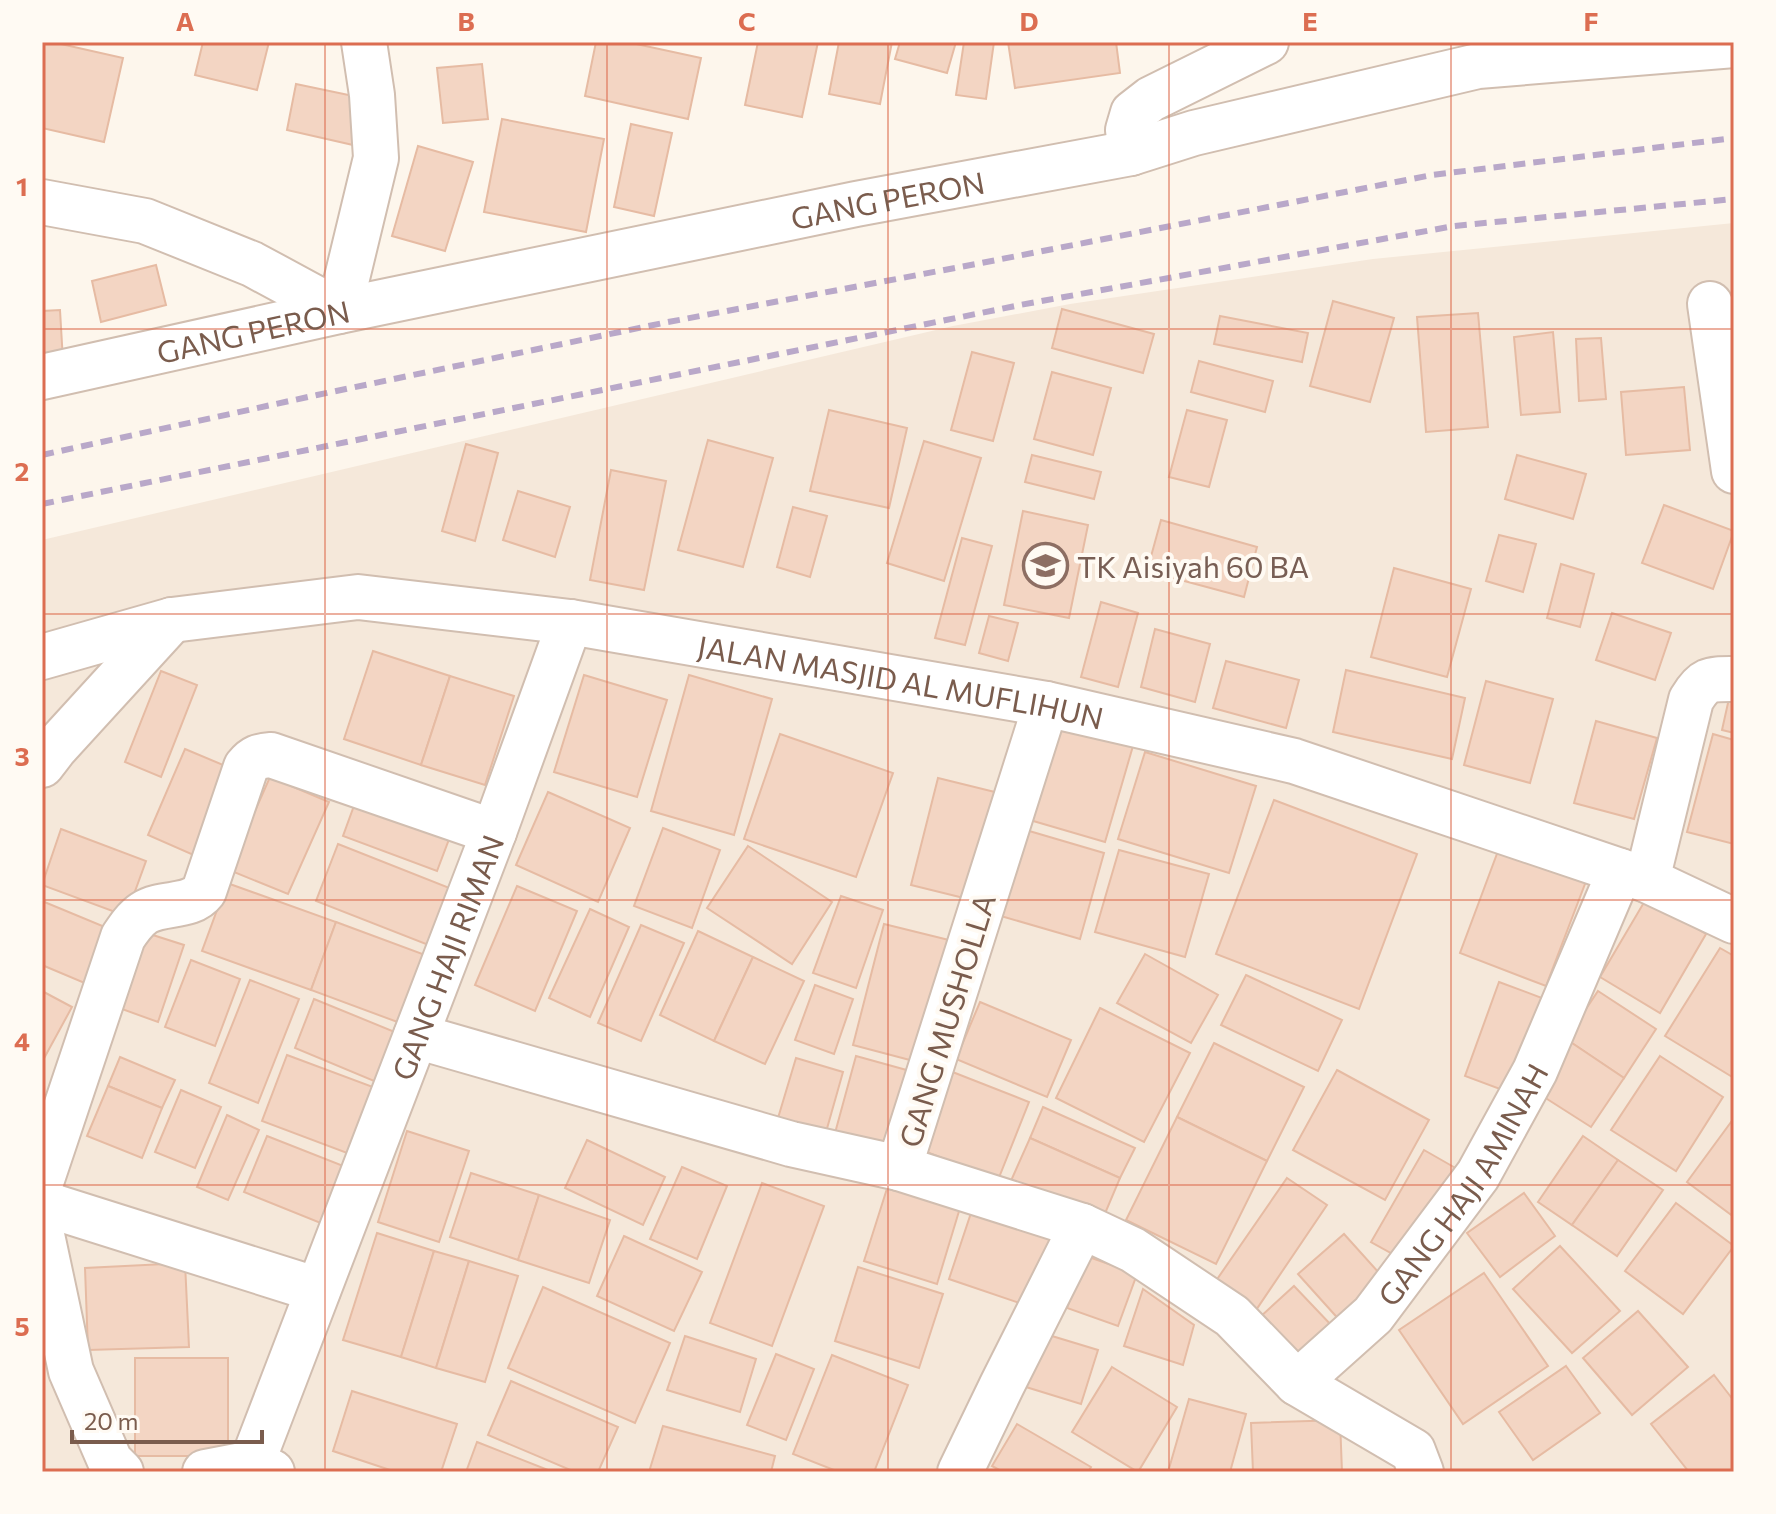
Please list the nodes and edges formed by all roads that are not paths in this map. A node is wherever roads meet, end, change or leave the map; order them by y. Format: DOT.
graph roads {
  1 [pos="364,42"];
  2 [pos="1266,42"];
  3 [pos="1734,45"];
  4 [pos="1131,153"];
  5 [pos="42,202"];
  6 [pos="1710,304"];
  7 [pos="339,311"];
  8 [pos="42,377"];
  9 [pos="1734,471"];
  10 [pos="172,620"];
  11 [pos="570,622"];
  12 [pos="42,657"];
  13 [pos="1734,679"];
  14 [pos="1046,704"];
  15 [pos="42,765"];
  16 [pos="494,832"];
  17 [pos="1634,875"];
  18 [pos="1734,921"];
  19 [pos="416,1036"];
  20 [pos="899,1168"];
  21 [pos="42,1179"];
  22 [pos="42,1203"];
  23 [pos="1082,1226"];
  24 [pos="42,1235"];
  25 [pos="318,1290"];
  26 [pos="1297,1383"];
  27 [pos="262,1468"];
  28 [pos="121,1472"];
  29 [pos="205,1472"];
  30 [pos="960,1472"];
  31 [pos="1421,1472"];
  1 -- 7 [label="street"];
  2 -- 4 [label="street"];
  3 -- 4 [label="street, GANG PERON"];
  4 -- 7 [label="street, GANG PERON"];
  5 -- 7 [label="street"];
  6 -- 9 [label="street"];
  7 -- 8 [label="street, GANG PERON"];
  10 -- 11 [label="street, JALAN MASJID AL MUFLIHUN"];
  10 -- 12 [label="street, JALAN MASJID AL MUFLIHUN"];
  10 -- 15 [label="street"];
  11 -- 14 [label="street, JALAN MASJID AL MUFLIHUN"];
  11 -- 16 [label="street, GANG HAJI RIMAN"];
  13 -- 17 [label="street, GANG HAJI AMINAH"];
  14 -- 17 [label="street, JALAN MASJID AL MUFLIHUN"];
  14 -- 20 [label="street, GANG MUSHOLLA"];
  16 -- 19 [label="street, GANG HAJI RIMAN"];
  16 -- 21 [label="street"];
  17 -- 18 [label="street, JALAN MASJID AL MUFLIHUN"];
  17 -- 26 [label="street, GANG HAJI AMINAH"];
  19 -- 20 [label="street"];
  19 -- 25 [label="street, GANG HAJI RIMAN"];
  20 -- 23 [label="street, GANG MUSHOLLA"];
  22 -- 25 [label="street"];
  23 -- 26 [label="street, GANG MUSHOLLA"];
  23 -- 30 [label="street"];
  24 -- 28 [label="street"];
  25 -- 27 [label="street, GANG HAJI RIMAN"];
  26 -- 31 [label="street"];
  27 -- 29 [label="street"];
}
